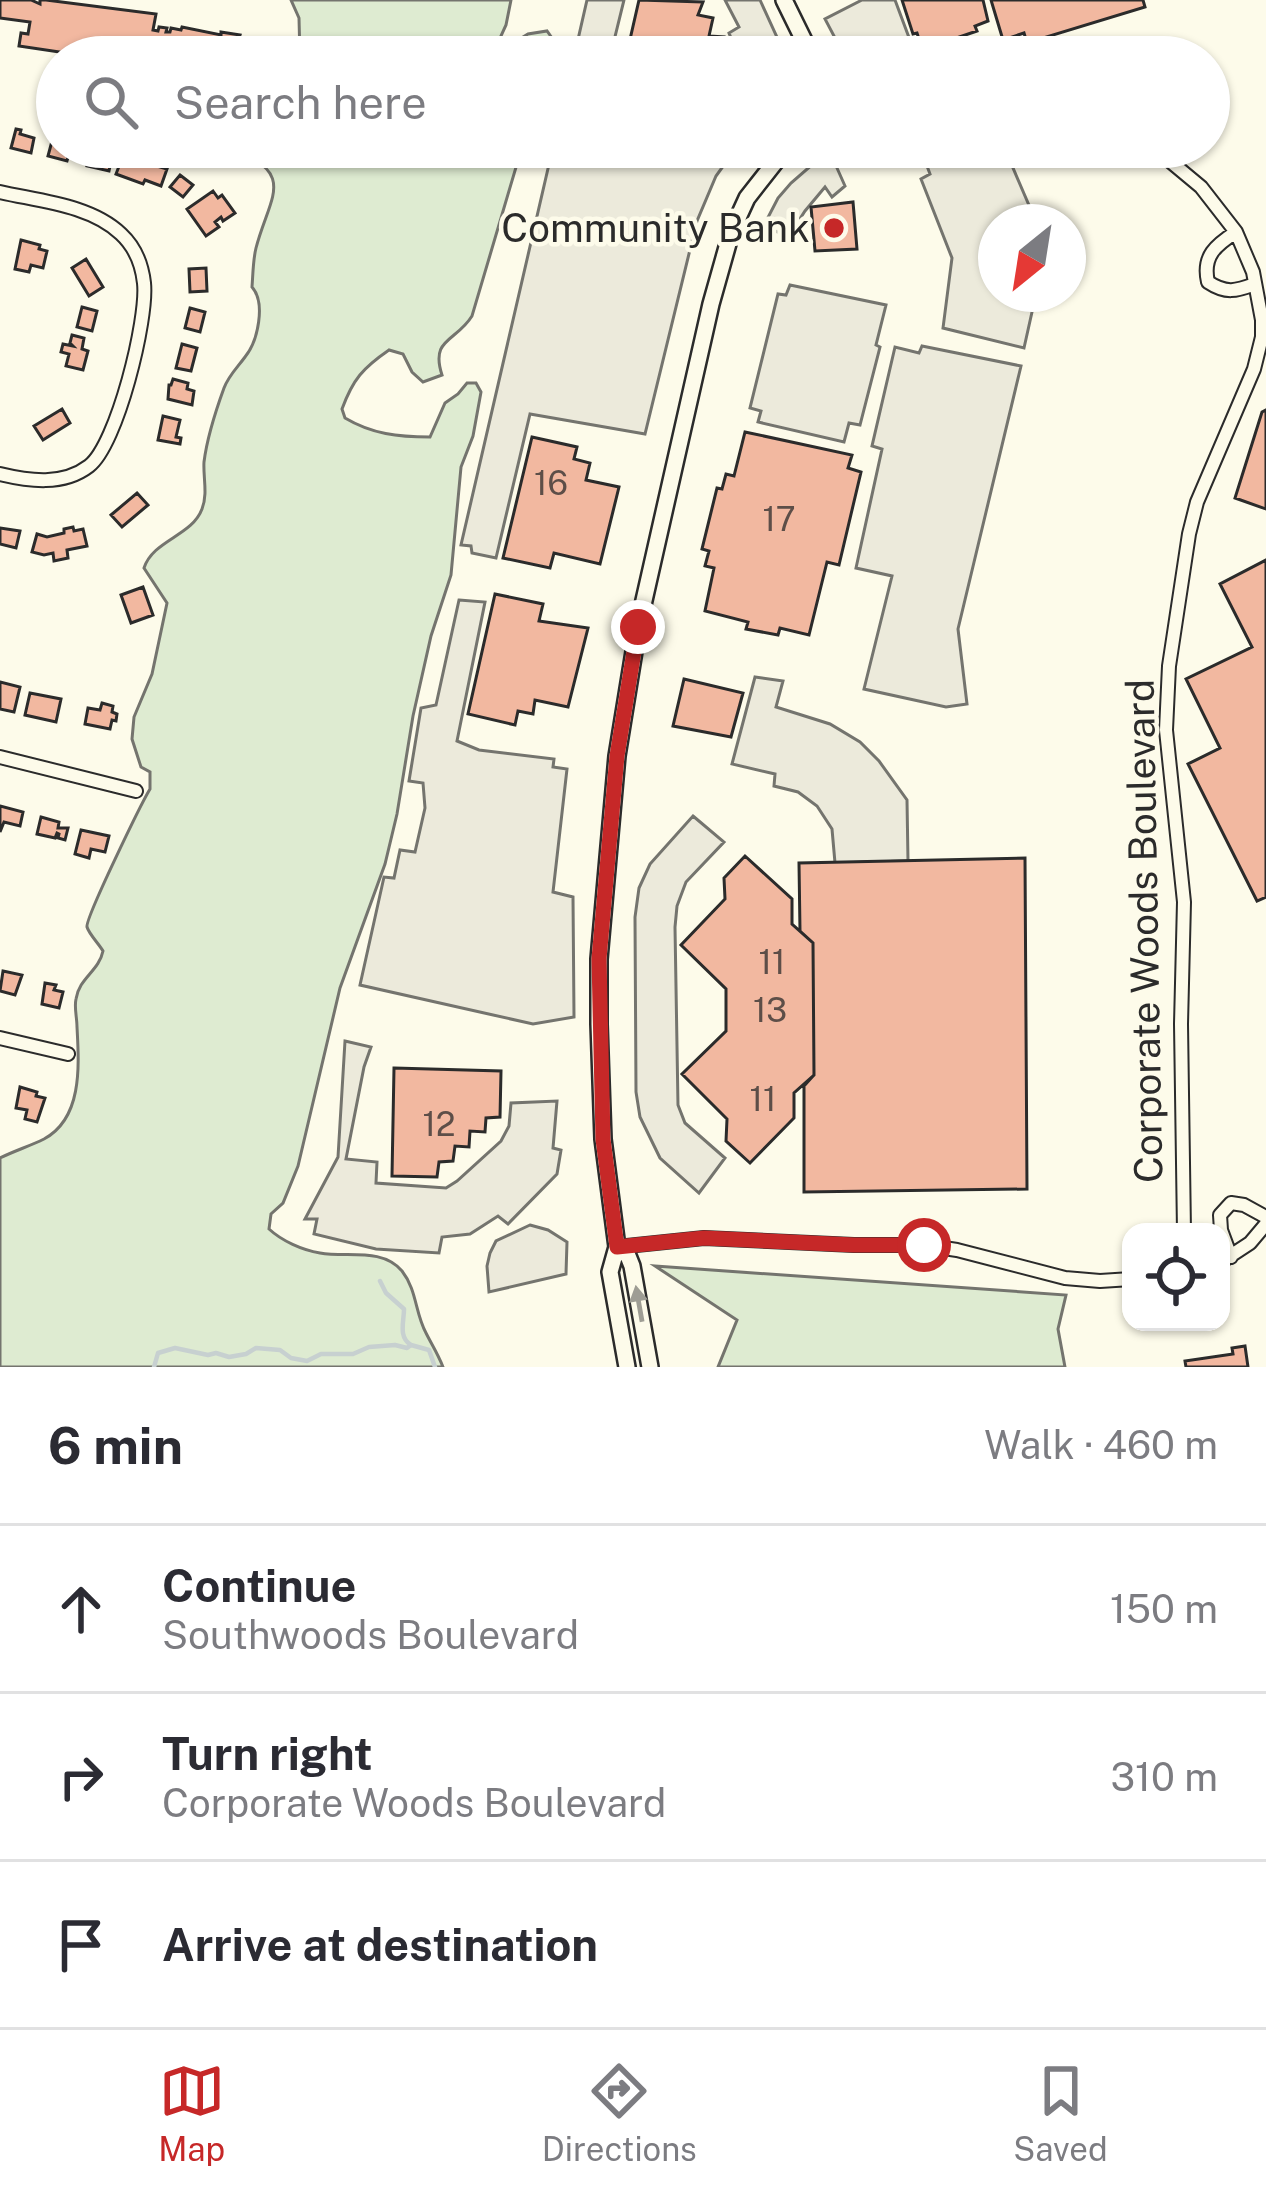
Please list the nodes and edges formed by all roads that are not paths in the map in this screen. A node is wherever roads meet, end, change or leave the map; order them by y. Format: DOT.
graph roads {
  1 [pos="784,0"];
  2 [pos="802,36"];
  3 [pos="771,168"];
  4 [pos="1178,168"];
  5 [pos="0,192"];
  6 [pos="1237,232"];
  7 [pos="1256,284"];
  8 [pos="0,474"];
  9 [pos="0,757"];
  10 [pos="136,791"];
  11 [pos="0,1038"];
  12 [pos="68,1054"];
  13 [pos="1266,1221"];
  14 [pos="1184,1223"];
  15 [pos="1220,1223"];
  16 [pos="617,1247"];
  17 [pos="1230,1257"];
  18 [pos="1122,1280"];
  19 [pos="627,1367"];
  20 [pos="650,1367"];
  1 -- 2 [label="street"];
  3 -- 16 [label="street"];
  4 -- 6 [label="street, Corporate Woods Boulevard"];
  5 -- 8 [label="street"];
  6 -- 7 [label="street, Corporate Woods Boulevard"];
  6 -- 7 [label="street"];
  7 -- 14 [label="street, Corporate Woods Boulevard"];
  9 -- 10 [label="street"];
  11 -- 12 [label="street"];
  13 -- 15 [label="street"];
  13 -- 17 [label="street"];
  16 -- 18 [label="street"];
  16 -- 19 [label="street"];
  20 -- 16 [label="street, one-way"];
}
